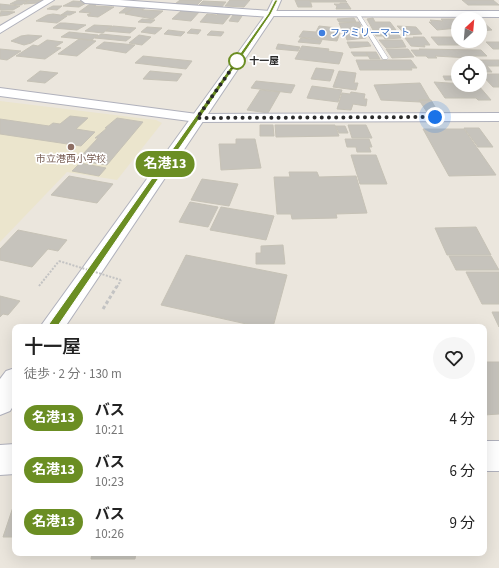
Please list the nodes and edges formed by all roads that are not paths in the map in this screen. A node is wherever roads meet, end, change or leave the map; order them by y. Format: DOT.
graph roads {
  1 [pos="50,0"];
  2 [pos="85,0"];
  3 [pos="273,7"];
  4 [pos="357,14"];
  5 [pos="499,14"];
  6 [pos="0,30"];
  7 [pos="385,58"];
  8 [pos="0,92"];
  9 [pos="499,117"];
  10 [pos="197,118"];
  11 [pos="54,324"];
  12 [pos="12,384"];
  13 [pos="0,402"];
  14 [pos="487,456"];
  15 [pos="499,456"];
  16 [pos="12,459"];
  17 [pos="0,460"];
  1 -- 6 [label="street"];
  2 -- 3 [label="street"];
  3 -- 4 [label="street"];
  3 -- 10 [label="street"];
  4 -- 5 [label="street"];
  4 -- 7 [label="lane"];
  8 -- 10 [label="street"];
  9 -- 10 [label="street"];
  10 -- 11 [label="street"];
  12 -- 13 [label="street"];
  14 -- 15 [label="street"];
  16 -- 17 [label="street"];
}
